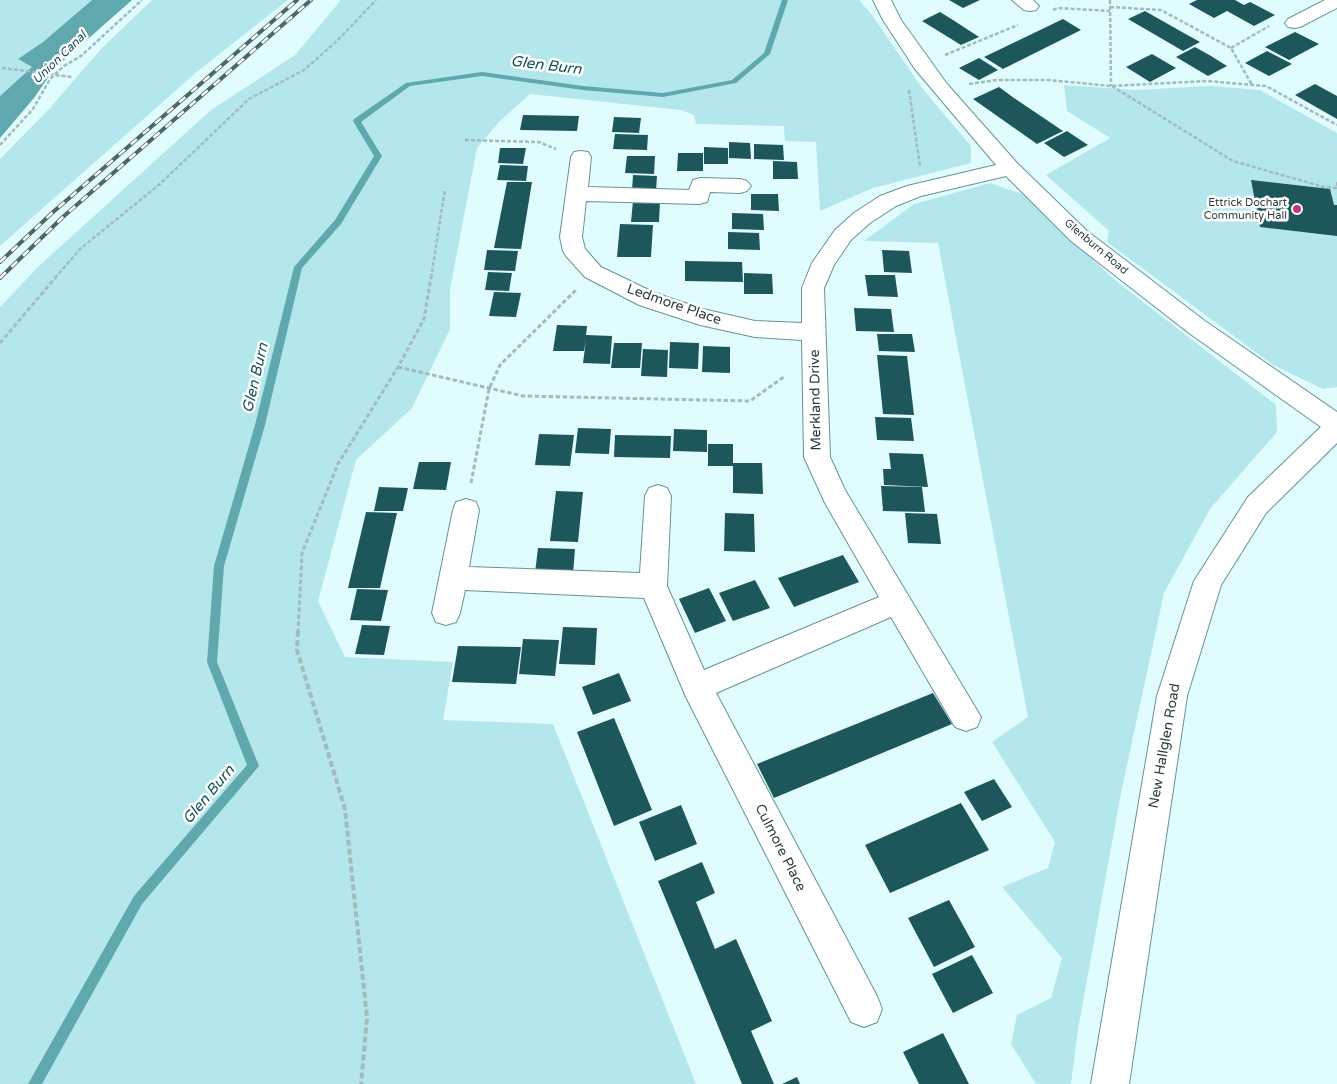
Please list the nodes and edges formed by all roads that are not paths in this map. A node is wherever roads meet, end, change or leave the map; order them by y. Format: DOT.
graph roads {
  1 [pos="882,0"];
  2 [pos="1335,5"];
  3 [pos="1294,23"];
  4 [pos="581,158"];
  5 [pos="1010,168"];
  6 [pos="740,186"];
  7 [pos="576,194"];
  8 [pos="814,343"];
  9 [pos="1337,426"];
  10 [pos="658,496"];
  11 [pos="466,510"];
  12 [pos="453,578"];
  13 [pos="653,586"];
  14 [pos="897,602"];
  15 [pos="446,612"];
  16 [pos="697,687"];
  17 [pos="966,717"];
  18 [pos="864,1008"];
  19 [pos="1110,1084"];
  1 -- 5 [label="street, Glenburn Road"];
  2 -- 3 [label="street"];
  4 -- 7 [label="street, Ledmore Place"];
  5 -- 8 [label="street, Merkland Drive"];
  5 -- 9 [label="street, Glenburn Road"];
  6 -- 7 [label="street"];
  7 -- 8 [label="street, Ledmore Place"];
  8 -- 14 [label="street, Merkland Drive"];
  9 -- 19 [label="street, New Hallglen Road"];
  10 -- 13 [label="street, Culmore Place"];
  11 -- 12 [label="street"];
  12 -- 13 [label="street"];
  12 -- 15 [label="street"];
  13 -- 16 [label="street, Culmore Place"];
  14 -- 16 [label="street"];
  14 -- 17 [label="street, Merkland Drive"];
  16 -- 18 [label="street, Culmore Place"];
}
